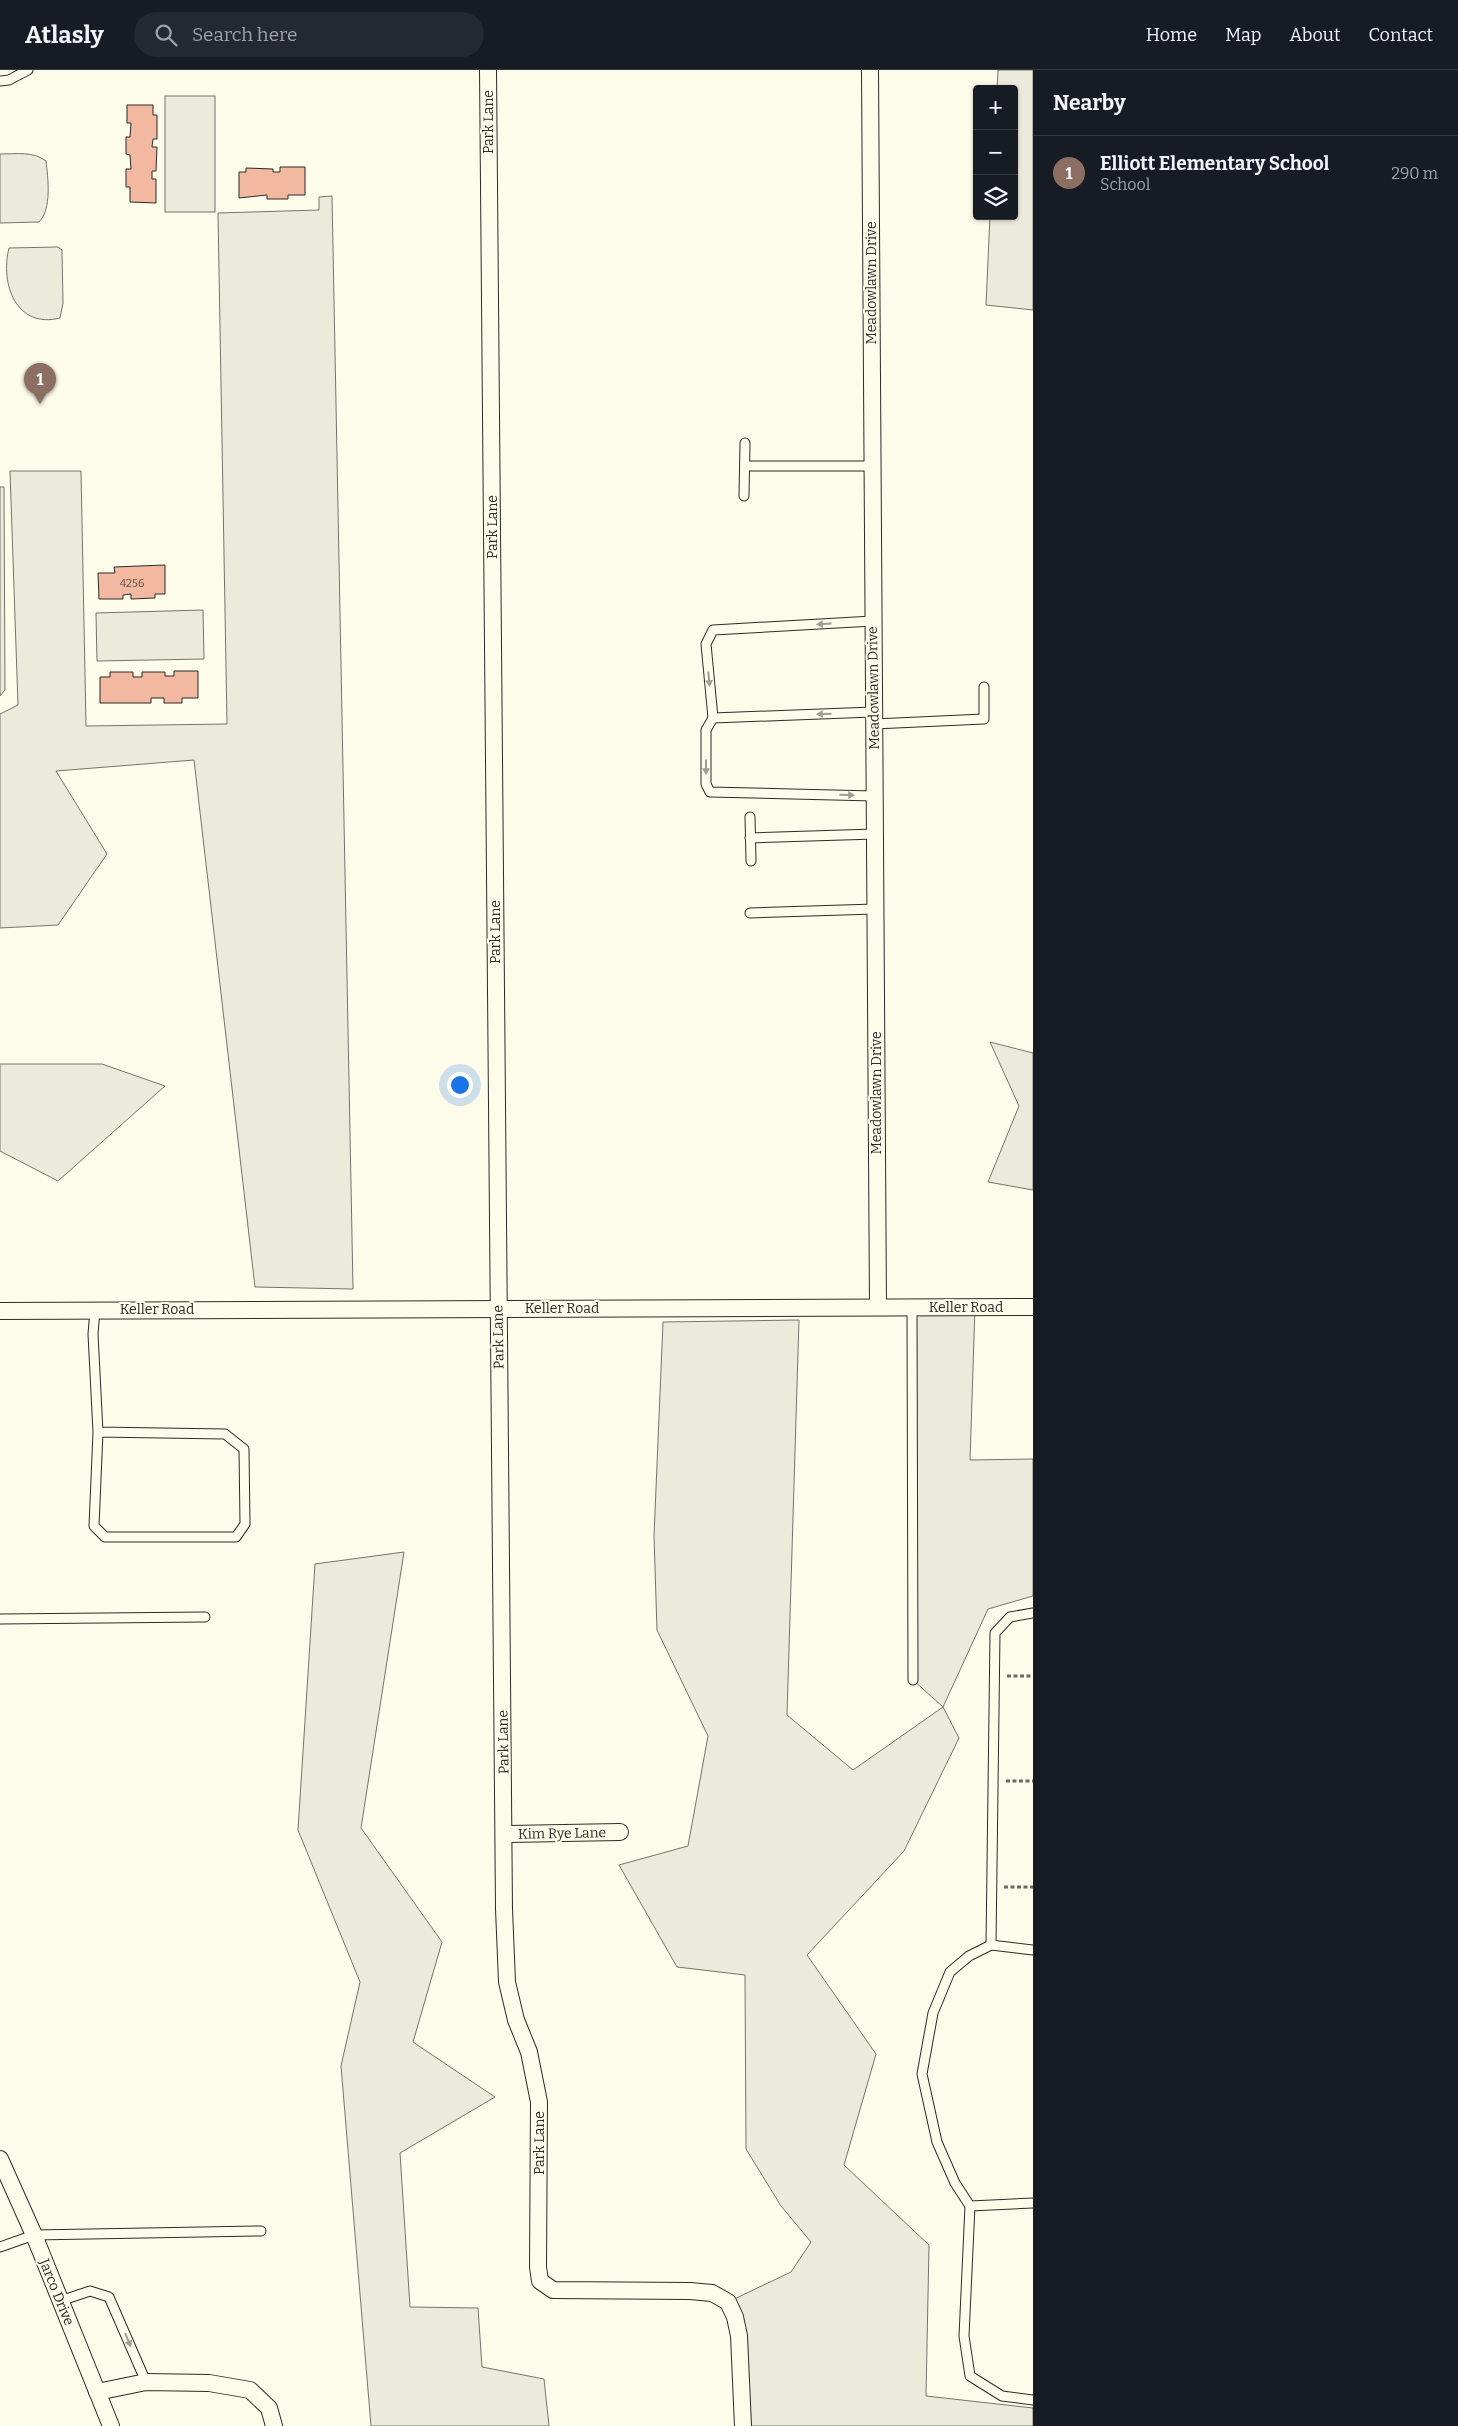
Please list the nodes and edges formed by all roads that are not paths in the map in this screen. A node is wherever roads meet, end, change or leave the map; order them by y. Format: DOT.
graph roads {
  1 [pos="28,70"];
  2 [pos="488,70"];
  3 [pos="870,70"];
  4 [pos="0,81"];
  5 [pos="745,442"];
  6 [pos="744,466"];
  7 [pos="872,466"];
  8 [pos="744,496"];
  9 [pos="873,621"];
  10 [pos="984,687"];
  11 [pos="713,718"];
  12 [pos="874,718"];
  13 [pos="874,796"];
  14 [pos="750,817"];
  15 [pos="875,834"];
  16 [pos="750,838"];
  17 [pos="751,861"];
  18 [pos="875,909"];
  19 [pos="750,913"];
  20 [pos="878,1307"];
  21 [pos="912,1307"];
  22 [pos="1033,1307"];
  23 [pos="498,1308"];
  24 [pos="95,1310"];
  25 [pos="0,1311"];
  26 [pos="98,1432"];
  27 [pos="1033,1613"];
  28 [pos="205,1617"];
  29 [pos="0,1620"];
  30 [pos="913,1680"];
  31 [pos="620,1832"];
  32 [pos="504,1834"];
  33 [pos="991,1945"];
  34 [pos="1033,1950"];
  35 [pos="0,2161"];
  36 [pos="1033,2203"];
  37 [pos="970,2206"];
  38 [pos="261,2231"];
  39 [pos="34,2235"];
  40 [pos="0,2247"];
  41 [pos="60,2301"];
  42 [pos="146,2382"];
  43 [pos="97,2392"];
  44 [pos="1033,2400"];
  45 [pos="106,2424"];
  46 [pos="274,2426"];
  47 [pos="743,2426"];
  1 -- 4 [label="lane"];
  2 -- 23 [label="street, Park Lane"];
  3 -- 7 [label="street, Meadowlawn Drive"];
  5 -- 6 [label="lane"];
  6 -- 7 [label="lane"];
  6 -- 8 [label="lane"];
  7 -- 9 [label="street, Meadowlawn Drive"];
  9 -- 11 [label="lane, one-way"];
  9 -- 12 [label="street, Meadowlawn Drive"];
  10 -- 12 [label="lane"];
  12 -- 11 [label="lane, one-way"];
  11 -- 13 [label="lane, one-way"];
  12 -- 13 [label="street, Meadowlawn Drive"];
  13 -- 15 [label="street, Meadowlawn Drive"];
  14 -- 16 [label="lane"];
  15 -- 16 [label="lane"];
  15 -- 18 [label="street, Meadowlawn Drive"];
  16 -- 17 [label="lane"];
  18 -- 19 [label="lane"];
  18 -- 20 [label="street, Meadowlawn Drive"];
  20 -- 21 [label="street, Keller Road"];
  20 -- 23 [label="street, Keller Road"];
  21 -- 22 [label="street, Keller Road"];
  21 -- 30 [label="lane"];
  23 -- 24 [label="street, Keller Road"];
  23 -- 32 [label="street, Park Lane"];
  24 -- 25 [label="street, Keller Road"];
  24 -- 26 [label="lane"];
  26 -- 26 [label="lane"];
  27 -- 33 [label="lane"];
  28 -- 29 [label="lane"];
  31 -- 32 [label="street, Kim Rye Lane"];
  32 -- 47 [label="street, Park Lane"];
  33 -- 34 [label="lane"];
  33 -- 37 [label="lane"];
  35 -- 39 [label="street, Jarco Drive"];
  36 -- 37 [label="lane"];
  37 -- 44 [label="lane"];
  38 -- 39 [label="lane"];
  39 -- 40 [label="lane"];
  39 -- 41 [label="street, Jarco Drive"];
  41 -- 42 [label="lane, one-way"];
  41 -- 43 [label="street, Jarco Drive"];
  42 -- 43 [label="street"];
  42 -- 46 [label="street"];
  43 -- 45 [label="street, Jarco Drive"];
}
